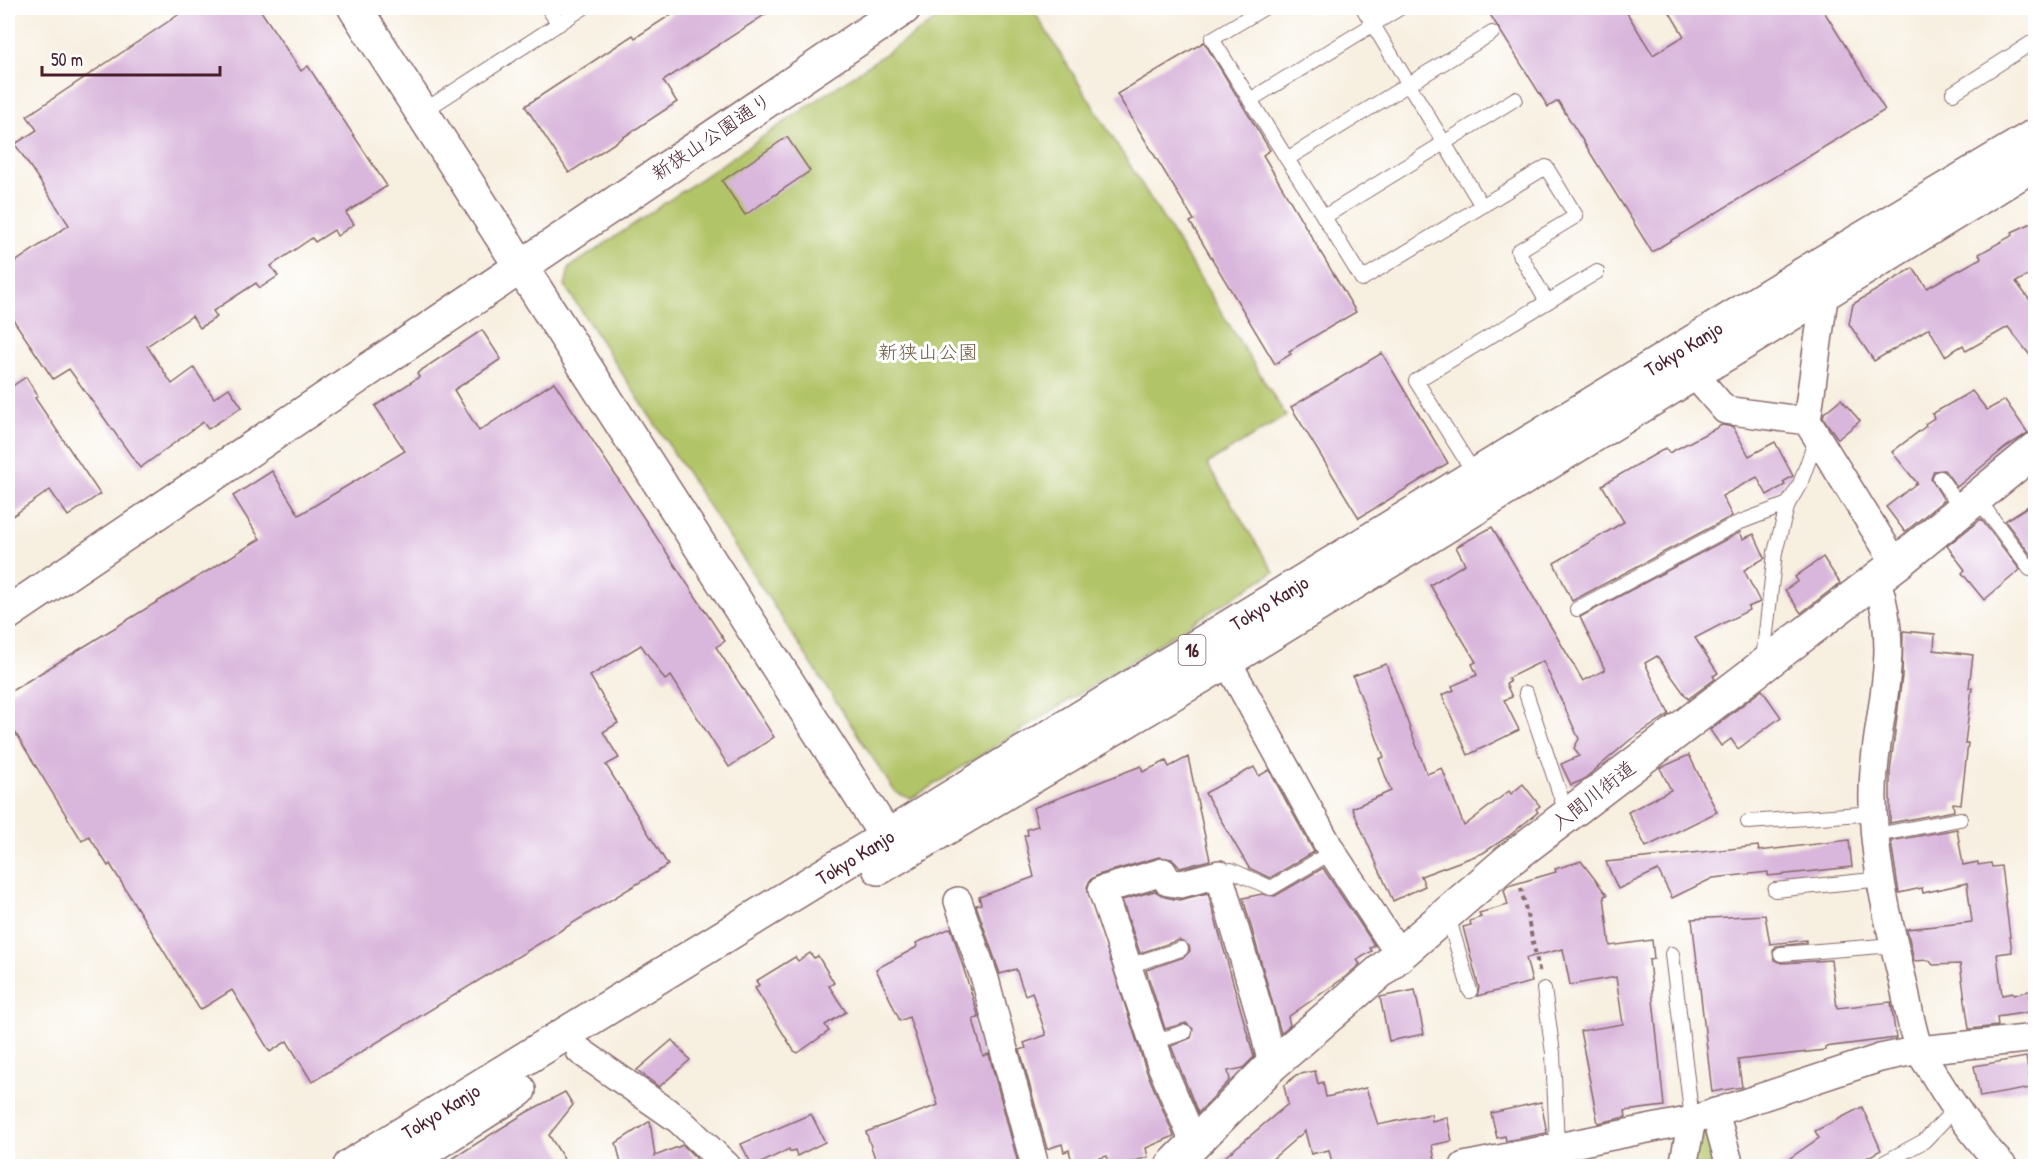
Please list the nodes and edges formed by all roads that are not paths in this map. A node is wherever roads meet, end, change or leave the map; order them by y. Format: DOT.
graph roads {
  1 [pos="355,8"];
  2 [pos="548,8"];
  3 [pos="583,8"];
  4 [pos="904,8"];
  5 [pos="1264,8"];
  6 [pos="1363,8"];
  7 [pos="1400,8"];
  8 [pos="558,24"];
  9 [pos="1373,24"];
  10 [pos="1492,33"];
  11 [pos="2036,40"];
  12 [pos="1408,84"];
  13 [pos="1953,93"];
  14 [pos="1515,99"];
  15 [pos="1250,100"];
  16 [pos="422,112"];
  17 [pos="2036,135"];
  18 [pos="1444,142"];
  19 [pos="1287,159"];
  20 [pos="2036,163"];
  21 [pos="1482,206"];
  22 [pos="1324,217"];
  23 [pos="519,266"];
  24 [pos="1597,272"];
  25 [pos="1825,291"];
  26 [pos="1547,302"];
  27 [pos="1693,373"];
  28 [pos="1812,429"];
  29 [pos="2036,449"];
  30 [pos="1476,476"];
  31 [pos="1940,478"];
  32 [pos="1788,504"];
  33 [pos="1970,504"];
  34 [pos="2030,569"];
  35 [pos="1886,571"];
  36 [pos="1577,609"];
  37 [pos="8,613"];
  38 [pos="1227,661"];
  39 [pos="1762,665"];
  40 [pos="1526,693"];
  41 [pos="1567,815"];
  42 [pos="1960,819"];
  43 [pos="1748,822"];
  44 [pos="1876,824"];
  45 [pos="893,846"];
  46 [pos="1332,852"];
  47 [pos="1219,874"];
  48 [pos="1882,879"];
  49 [pos="1775,890"];
  50 [pos="958,902"];
  51 [pos="1447,912"];
  52 [pos="1894,945"];
  53 [pos="1181,949"];
  54 [pos="1399,954"];
  55 [pos="1672,954"];
  56 [pos="1781,954"];
  57 [pos="1128,966"];
  58 [pos="1544,989"];
  59 [pos="1470,991"];
  60 [pos="1185,1032"];
  61 [pos="2036,1038"];
  62 [pos="1154,1042"];
  63 [pos="1919,1050"];
  64 [pos="580,1051"];
  65 [pos="1272,1065"];
  66 [pos="1955,1109"];
  67 [pos="1704,1116"];
  68 [pos="1557,1146"];
  69 [pos="1183,1156"];
  70 [pos="407,1165"];
  71 [pos="350,1167"];
  72 [pos="727,1167"];
  73 [pos="1035,1167"];
  74 [pos="1464,1167"];
  75 [pos="1683,1167"];
  76 [pos="1730,1167"];
  77 [pos="1878,1167"];
  78 [pos="2003,1167"];
  1 -- 16 [label="main road"];
  2 -- 8 [label="lane"];
  3 -- 8 [label="lane"];
  4 -- 23 [label="main road, 新狭山公園通り"];
  5 -- 15 [label="lane"];
  6 -- 9 [label="lane"];
  7 -- 9 [label="lane"];
  8 -- 16 [label="lane"];
  9 -- 12 [label="lane"];
  9 -- 15 [label="lane"];
  10 -- 12 [label="lane"];
  11 -- 13 [label="lane"];
  12 -- 18 [label="lane"];
  12 -- 19 [label="lane"];
  14 -- 18 [label="lane"];
  15 -- 19 [label="lane"];
  16 -- 23 [label="main road"];
  17 -- 30 [label="main road, Tokyo Kanjo / 16"];
  18 -- 21 [label="lane"];
  18 -- 22 [label="lane"];
  19 -- 22 [label="lane"];
  20 -- 25 [label="main road, Tokyo Kanjo / 16"];
  21 -- 22 [label="lane"];
  21 -- 26 [label="lane"];
  23 -- 37 [label="main road, 新狭山公園通り"];
  23 -- 45 [label="main road"];
  24 -- 26 [label="lane"];
  25 -- 27 [label="main road, Tokyo Kanjo / 16"];
  25 -- 28 [label="street"];
  26 -- 30 [label="lane"];
  27 -- 28 [label="street"];
  27 -- 38 [label="main road, Tokyo Kanjo / 16"];
  28 -- 32 [label="lane"];
  28 -- 35 [label="street"];
  29 -- 33 [label="main road, 入間川街道"];
  30 -- 45 [label="main road, Tokyo Kanjo / 16"];
  31 -- 33 [label="lane"];
  32 -- 36 [label="lane"];
  32 -- 39 [label="lane"];
  33 -- 34 [label="lane"];
  33 -- 35 [label="main road, 入間川街道"];
  35 -- 39 [label="main road, 入間川街道"];
  35 -- 44 [label="street"];
  38 -- 45 [label="main road, Tokyo Kanjo / 16"];
  38 -- 46 [label="street"];
  39 -- 41 [label="main road, 入間川街道"];
  40 -- 41 [label="lane"];
  41 -- 51 [label="main road, 入間川街道"];
  42 -- 44 [label="lane"];
  43 -- 44 [label="lane"];
  44 -- 48 [label="street"];
  45 -- 64 [label="main road, Tokyo Kanjo / 16"];
  45 -- 71 [label="main road, Tokyo Kanjo / 16"];
  46 -- 47 [label="lane"];
  46 -- 54 [label="street"];
  47 -- 57 [label="street"];
  47 -- 65 [label="street"];
  48 -- 49 [label="lane"];
  48 -- 52 [label="street"];
  50 -- 73 [label="street"];
  51 -- 54 [label="main road, 入間川街道"];
  51 -- 59 [label="lane"];
  52 -- 56 [label="lane"];
  52 -- 63 [label="street"];
  53 -- 57 [label="lane"];
  54 -- 65 [label="main road, 入間川街道"];
  55 -- 67 [label="lane"];
  57 -- 62 [label="street"];
  58 -- 68 [label="lane"];
  60 -- 62 [label="lane"];
  61 -- 63 [label="street"];
  62 -- 69 [label="street"];
  63 -- 66 [label="street"];
  63 -- 67 [label="street"];
  64 -- 70 [label="main road, Tokyo Kanjo / 16"];
  64 -- 72 [label="street"];
  65 -- 69 [label="main road, 入間川街道"];
  66 -- 77 [label="lane"];
  66 -- 78 [label="street"];
  67 -- 68 [label="street"];
  67 -- 75 [label="street"];
  67 -- 76 [label="street"];
  68 -- 74 [label="street"];
}
